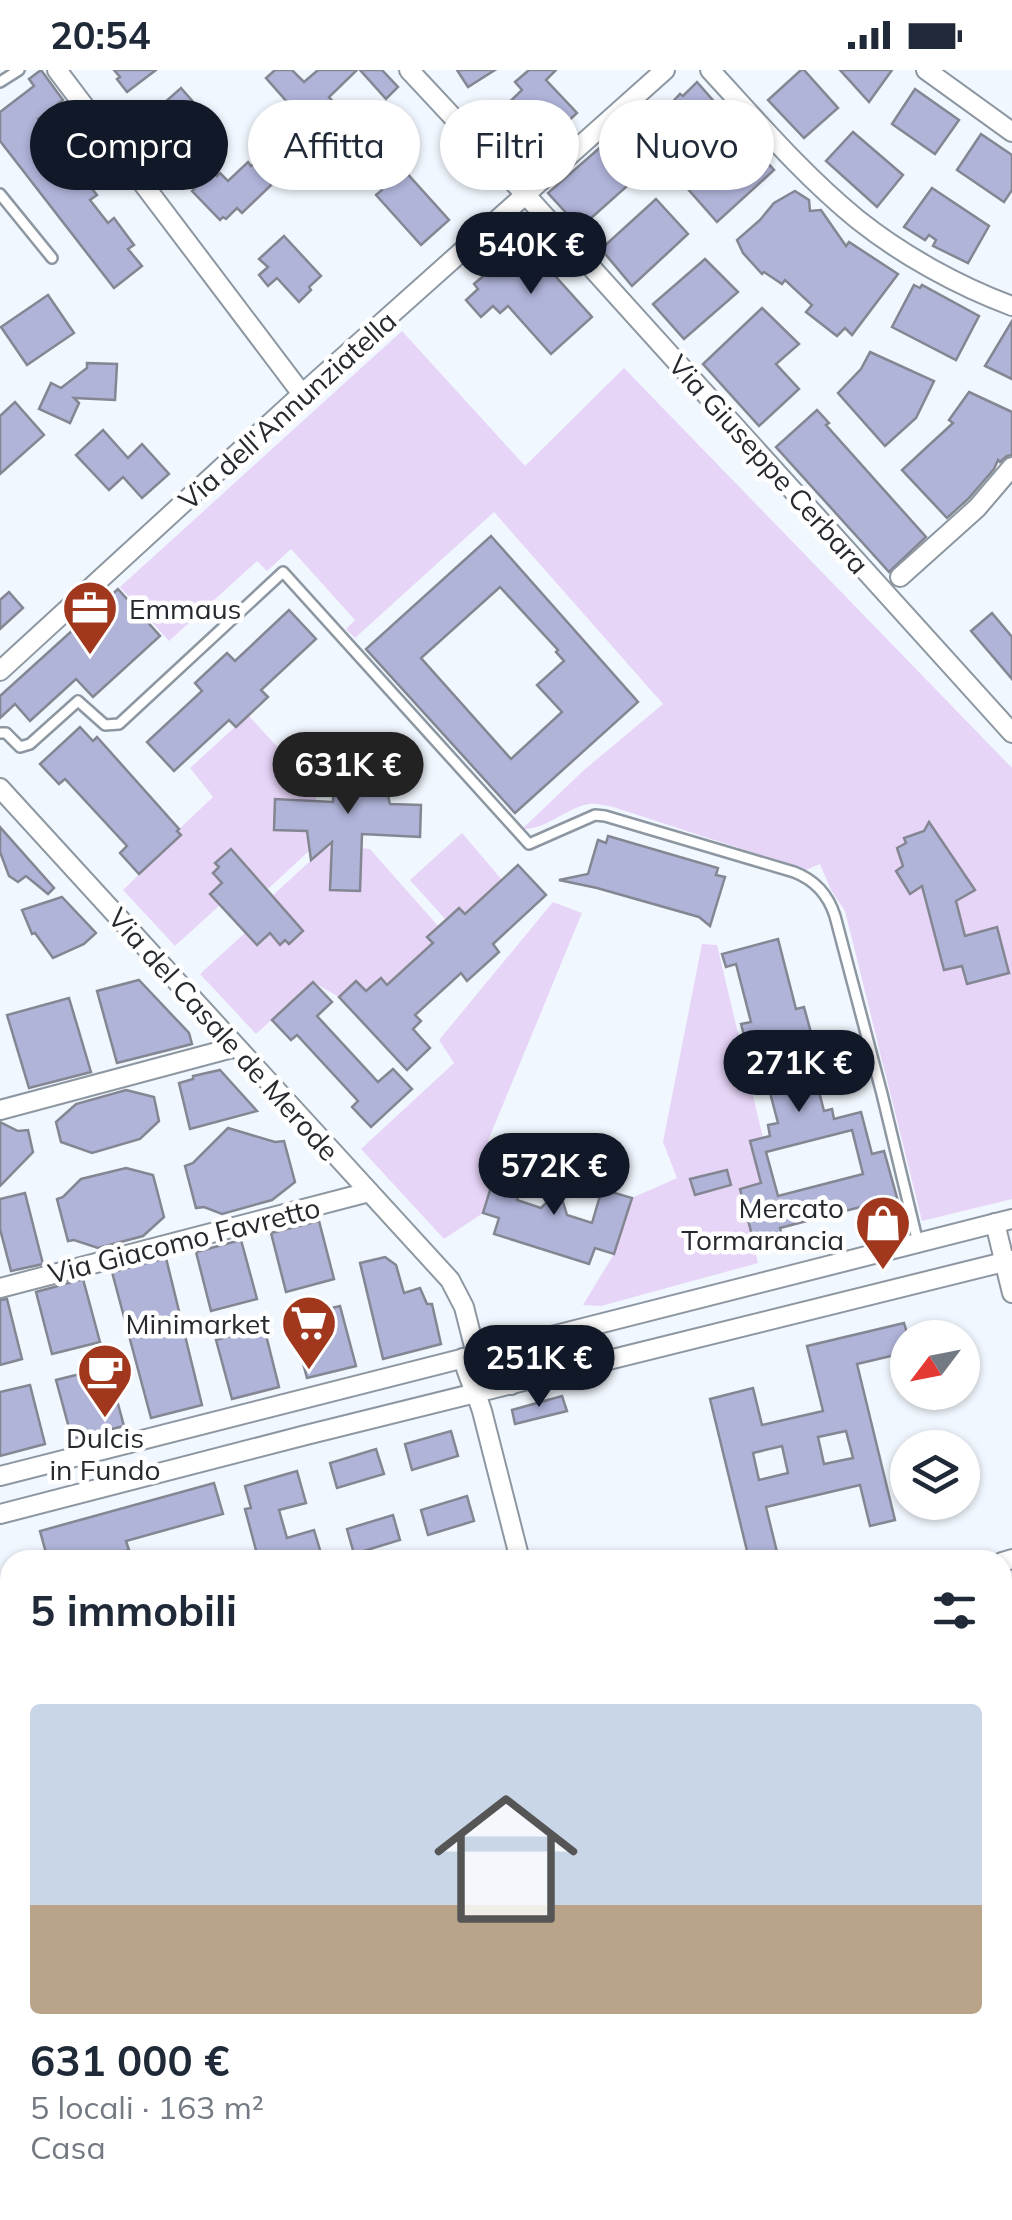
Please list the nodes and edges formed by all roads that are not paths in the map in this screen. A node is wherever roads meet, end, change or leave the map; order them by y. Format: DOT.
graph roads {
  1 [pos="19,70"];
  2 [pos="56,70"];
  3 [pos="409,70"];
  4 [pos="665,70"];
  5 [pos="710,70"];
  6 [pos="926,70"];
  7 [pos="0,82"];
  8 [pos="1012,132"];
  9 [pos="0,194"];
  10 [pos="526,196"];
  11 [pos="52,258"];
  12 [pos="1012,306"];
  13 [pos="302,394"];
  14 [pos="1012,468"];
  15 [pos="900,577"];
  16 [pos="0,671"];
  17 [pos="0,733"];
  18 [pos="1012,733"];
  19 [pos="0,788"];
  20 [pos="236,1047"];
  21 [pos="0,1110"];
  22 [pos="368,1192"];
  23 [pos="1003,1221"];
  24 [pos="918,1243"];
  25 [pos="1008,1261"];
  26 [pos="0,1288"];
  27 [pos="1012,1293"];
  28 [pos="539,1338"];
  29 [pos="502,1348"];
  30 [pos="470,1356"];
  31 [pos="549,1375"];
  32 [pos="511,1386"];
  33 [pos="479,1402"];
  34 [pos="0,1476"];
  35 [pos="0,1514"];
  36 [pos="517,1550"];
  1 -- 7 [label="lane"];
  2 -- 13 [label="street"];
  3 -- 10 [label="street, Via Giuseppe Cerbara"];
  4 -- 10 [label="street, Via dell'Annunziatella"];
  5 -- 12 [label="street"];
  6 -- 8 [label="street"];
  9 -- 11 [label="lane"];
  10 -- 13 [label="street, Via dell'Annunziatella"];
  10 -- 18 [label="street, Via Giuseppe Cerbara"];
  13 -- 16 [label="street, Via dell'Annunziatella"];
  14 -- 15 [label="street"];
  17 -- 24 [label="lane"];
  19 -- 20 [label="street, Via del Casale de Merode"];
  20 -- 21 [label="street"];
  20 -- 22 [label="street, Via del Casale de Merode"];
  22 -- 26 [label="street, Via Giacomo Favretto"];
  22 -- 30 [label="street, Via del Casale de Merode"];
  23 -- 24 [label="street"];
  23 -- 25 [label="street"];
  24 -- 28 [label="street"];
  25 -- 27 [label="street"];
  25 -- 31 [label="street"];
  28 -- 29 [label="street"];
  28 -- 31 [label="street"];
  29 -- 30 [label="street"];
  29 -- 32 [label="street"];
  30 -- 33 [label="street"];
  30 -- 34 [label="street"];
  31 -- 32 [label="street"];
  32 -- 33 [label="street"];
  33 -- 35 [label="street"];
  33 -- 36 [label="street"];
}
